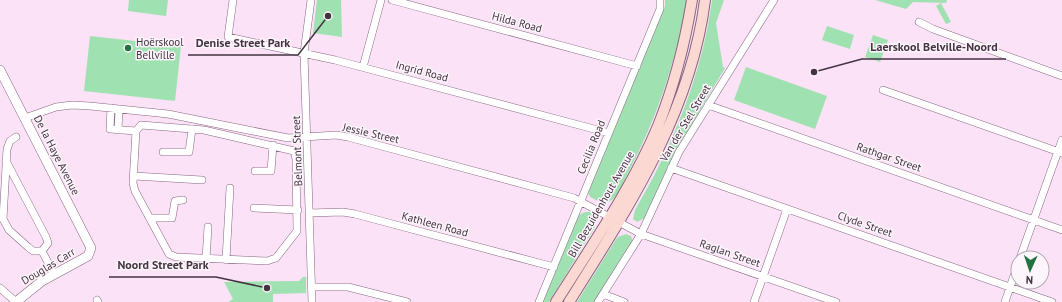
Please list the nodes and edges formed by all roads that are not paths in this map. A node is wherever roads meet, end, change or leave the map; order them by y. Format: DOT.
graph roads {
  1 [pos="233,0"];
  2 [pos="311,0"];
  3 [pos="381,0"];
  4 [pos="392,0"];
  5 [pos="660,0"];
  6 [pos="692,0"];
  7 [pos="704,0"];
  8 [pos="774,0"];
  9 [pos="919,22"];
  10 [pos="304,53"];
  11 [pos="637,66"];
  12 [pos="363,67"];
  13 [pos="0,70"];
  14 [pos="1062,76"];
  15 [pos="883,90"];
  16 [pos="708,105"];
  17 [pos="111,114"];
  18 [pos="119,115"];
  19 [pos="25,118"];
  20 [pos="192,128"];
  21 [pos="118,130"];
  22 [pos="136,131"];
  23 [pos="609,133"];
  24 [pos="16,137"];
  25 [pos="307,138"];
  26 [pos="1062,140"];
  27 [pos="273,145"];
  28 [pos="163,152"];
  29 [pos="1060,152"];
  30 [pos="6,161"];
  31 [pos="671,168"];
  32 [pos="255,171"];
  33 [pos="134,176"];
  34 [pos="202,180"];
  35 [pos="230,188"];
  36 [pos="183,200"];
  37 [pos="581,201"];
  38 [pos="254,208"];
  39 [pos="787,208"];
  40 [pos="298,210"];
  41 [pos="309,212"];
  42 [pos="150,218"];
  43 [pos="614,220"];
  44 [pos="1034,220"];
  45 [pos="208,227"];
  46 [pos="1062,230"];
  47 [pos="641,234"];
  48 [pos="1023,250"];
  49 [pos="42,251"];
  50 [pos="91,251"];
  51 [pos="206,259"];
  52 [pos="226,260"];
  53 [pos="554,267"];
  54 [pos="54,274"];
  55 [pos="763,277"];
  56 [pos="311,287"];
  57 [pos="1010,287"];
  58 [pos="0,288"];
  59 [pos="1018,290"];
  60 [pos="603,294"];
  61 [pos="16,302"];
  62 [pos="312,302"];
  63 [pos="407,302"];
  64 [pos="539,302"];
  65 [pos="556,302"];
  66 [pos="569,302"];
  67 [pos="598,302"];
  68 [pos="624,302"];
  69 [pos="754,302"];
  70 [pos="836,302"];
  71 [pos="1005,302"];
  72 [pos="1052,302"];
  1 -- 10 [label="street, Ingrid Road"];
  2 -- 10 [label="street, Belmont Street"];
  3 -- 12 [label="street"];
  4 -- 11 [label="street, Hilda Road"];
  5 -- 11 [label="street, Cecilia Road"];
  6 -- 43 [label="main road, Bill Bezuidenhout Avenue"];
  7 -- 43 [label="main road, Bill Bezuidenhout Avenue"];
  8 -- 16 [label="street, Van der Stel Street"];
  9 -- 14 [label="street"];
  10 -- 12 [label="street, Ingrid Road"];
  10 -- 25 [label="street, Belmont Street"];
  11 -- 23 [label="street, Cecilia Road"];
  12 -- 23 [label="street, Ingrid Road"];
  13 -- 19 [label="street, De la Haye Avenue"];
  15 -- 29 [label="street"];
  16 -- 31 [label="street, Van der Stel Street"];
  16 -- 44 [label="street, Rathgar Street"];
  17 -- 18 [label="street, Jessie Street"];
  17 -- 19 [label="street, Jessie Street"];
  17 -- 21 [label="street"];
  18 -- 21 [label="street"];
  18 -- 25 [label="street, Jessie Street"];
  19 -- 50 [label="street, De la Haye Avenue"];
  20 -- 22 [label="street"];
  20 -- 27 [label="street"];
  20 -- 28 [label="street"];
  21 -- 22 [label="street"];
  22 -- 33 [label="street"];
  23 -- 37 [label="street, Cecilia Road"];
  24 -- 30 [label="street"];
  25 -- 37 [label="street, Jessie Street"];
  25 -- 41 [label="street, Belmont Street"];
  26 -- 29 [label="street"];
  27 -- 32 [label="street"];
  27 -- 40 [label="street"];
  29 -- 44 [label="street"];
  30 -- 49 [label="street"];
  30 -- 49 [label="street"];
  31 -- 39 [label="street, Clyde Street"];
  31 -- 47 [label="street, Van der Stel Street"];
  33 -- 34 [label="street"];
  33 -- 42 [label="street"];
  35 -- 52 [label="street"];
  36 -- 42 [label="street"];
  37 -- 43 [label="street, Jessie Street"];
  37 -- 53 [label="street, Cecilia Road"];
  38 -- 40 [label="street"];
  39 -- 55 [label="street"];
  39 -- 57 [label="street, Clyde Street"];
  40 -- 52 [label="street"];
  41 -- 53 [label="street, Kathleen Road"];
  41 -- 56 [label="street, Belmont Street"];
  42 -- 51 [label="street"];
  43 -- 47 [label="street, Raglan Street"];
  43 -- 65 [label="main road, Bill Bezuidenhout Avenue"];
  43 -- 66 [label="main road, Bill Bezuidenhout Avenue"];
  44 -- 46 [label="street, Rathgar Street"];
  44 -- 48 [label="street"];
  45 -- 51 [label="street"];
  47 -- 55 [label="street, Raglan Street"];
  47 -- 60 [label="street, Van der Stel Street"];
  49 -- 54 [label="street"];
  50 -- 54 [label="street, Douglas Carr"];
  51 -- 52 [label="street"];
  53 -- 64 [label="street, Cecilia Road"];
  54 -- 61 [label="street, Douglas Carr"];
  55 -- 69 [label="street"];
  55 -- 70 [label="street, Raglan Street"];
  56 -- 62 [label="street, Belmont Street"];
  56 -- 63 [label="street"];
  57 -- 71 [label="street"];
  58 -- 61 [label="street"];
  59 -- 72 [label="street, Clyde Street"];
  60 -- 67 [label="street, Van der Stel Street"];
  60 -- 68 [label="street"];
}
